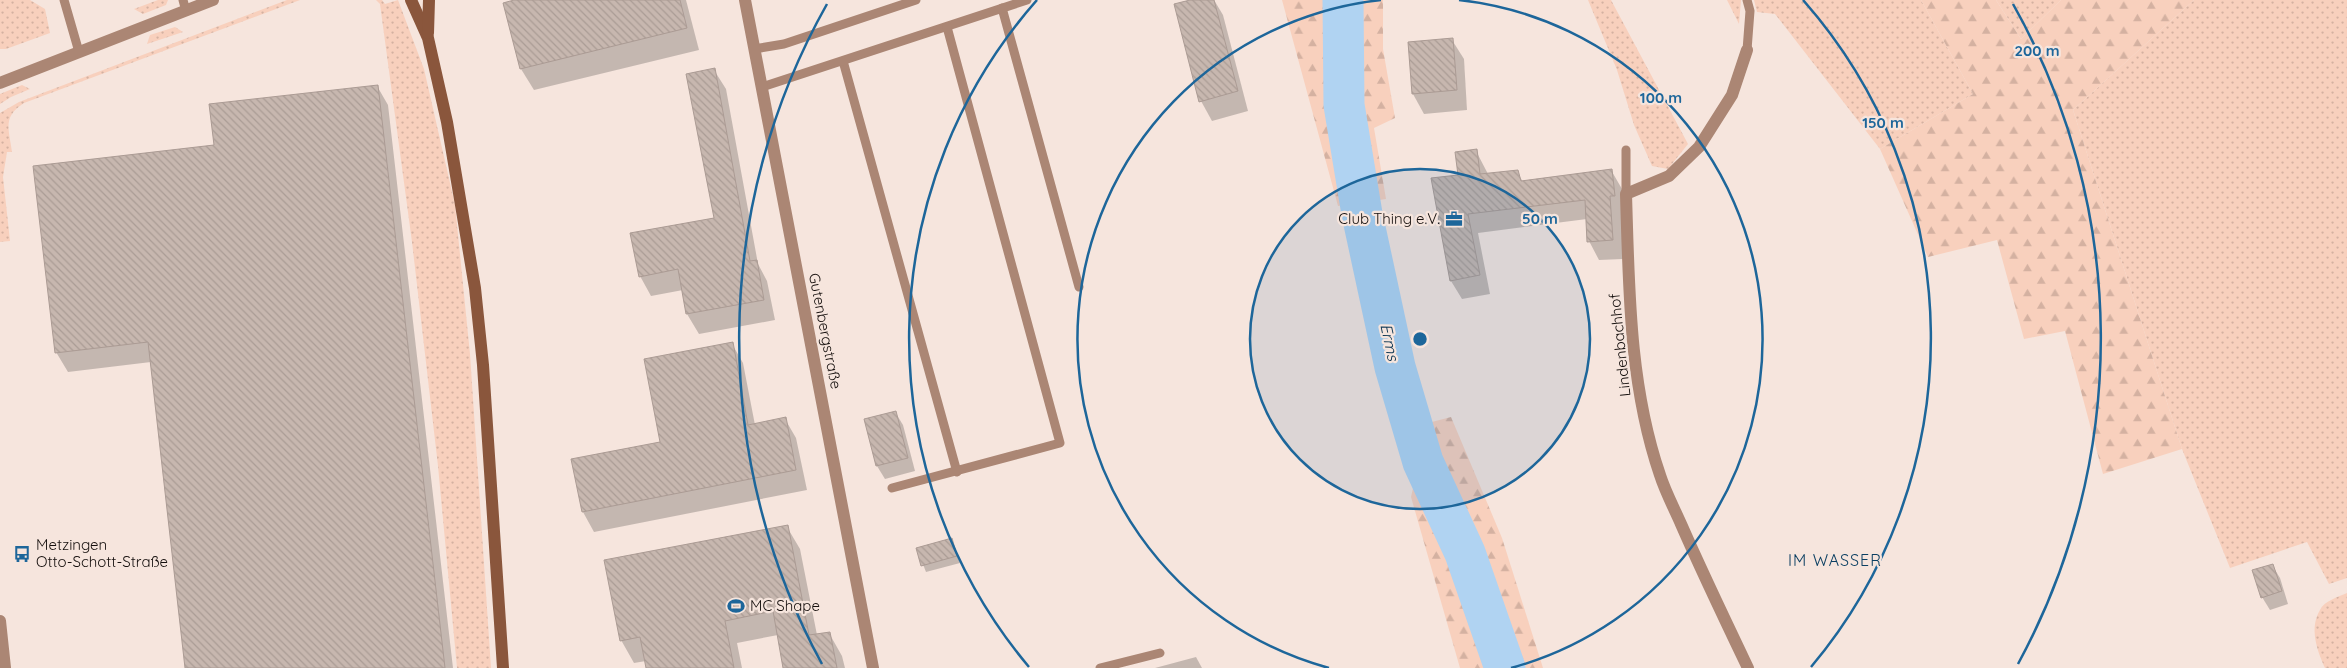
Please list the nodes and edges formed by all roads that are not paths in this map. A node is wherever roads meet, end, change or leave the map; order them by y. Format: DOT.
graph roads {
  1 [pos="64,0"];
  2 [pos="213,0"];
  3 [pos="410,0"];
  4 [pos="429,0"];
  5 [pos="745,0"];
  6 [pos="916,0"];
  7 [pos="1027,0"];
  8 [pos="1747,0"];
  9 [pos="184,6"];
  10 [pos="1002,8"];
  11 [pos="947,27"];
  12 [pos="428,38"];
  13 [pos="754,48"];
  14 [pos="1747,50"];
  15 [pos="79,52"];
  16 [pos="843,61"];
  17 [pos="0,83"];
  18 [pos="762,87"];
  19 [pos="1626,150"];
  20 [pos="1626,194"];
  21 [pos="1080,288"];
  22 [pos="957,472"];
  23 [pos="892,488"];
  24 [pos="0,621"];
  25 [pos="1160,653"];
  26 [pos="5,668"];
  27 [pos="502,668"];
  28 [pos="874,668"];
  29 [pos="1100,668"];
  30 [pos="1748,668"];
  1 -- 15 [label="lane"];
  2 -- 9 [label="street"];
  3 -- 12 [label="street"];
  4 -- 12 [label="street"];
  5 -- 13 [label="street, Gutenbergstraße"];
  6 -- 13 [label="lane"];
  7 -- 10 [label="lane"];
  8 -- 14 [label="lane"];
  9 -- 15 [label="street"];
  10 -- 11 [label="lane"];
  10 -- 21 [label="lane"];
  11 -- 16 [label="lane"];
  11 -- 22 [label="lane"];
  12 -- 27 [label="street"];
  13 -- 18 [label="street, Gutenbergstraße"];
  14 -- 20 [label="street"];
  15 -- 17 [label="street"];
  16 -- 18 [label="lane"];
  16 -- 22 [label="lane"];
  18 -- 28 [label="street, Gutenbergstraße"];
  19 -- 20 [label="lane"];
  20 -- 30 [label="street, Lindenbachhof"];
  22 -- 23 [label="lane"];
  24 -- 26 [label="street"];
  25 -- 29 [label="lane"];
}
